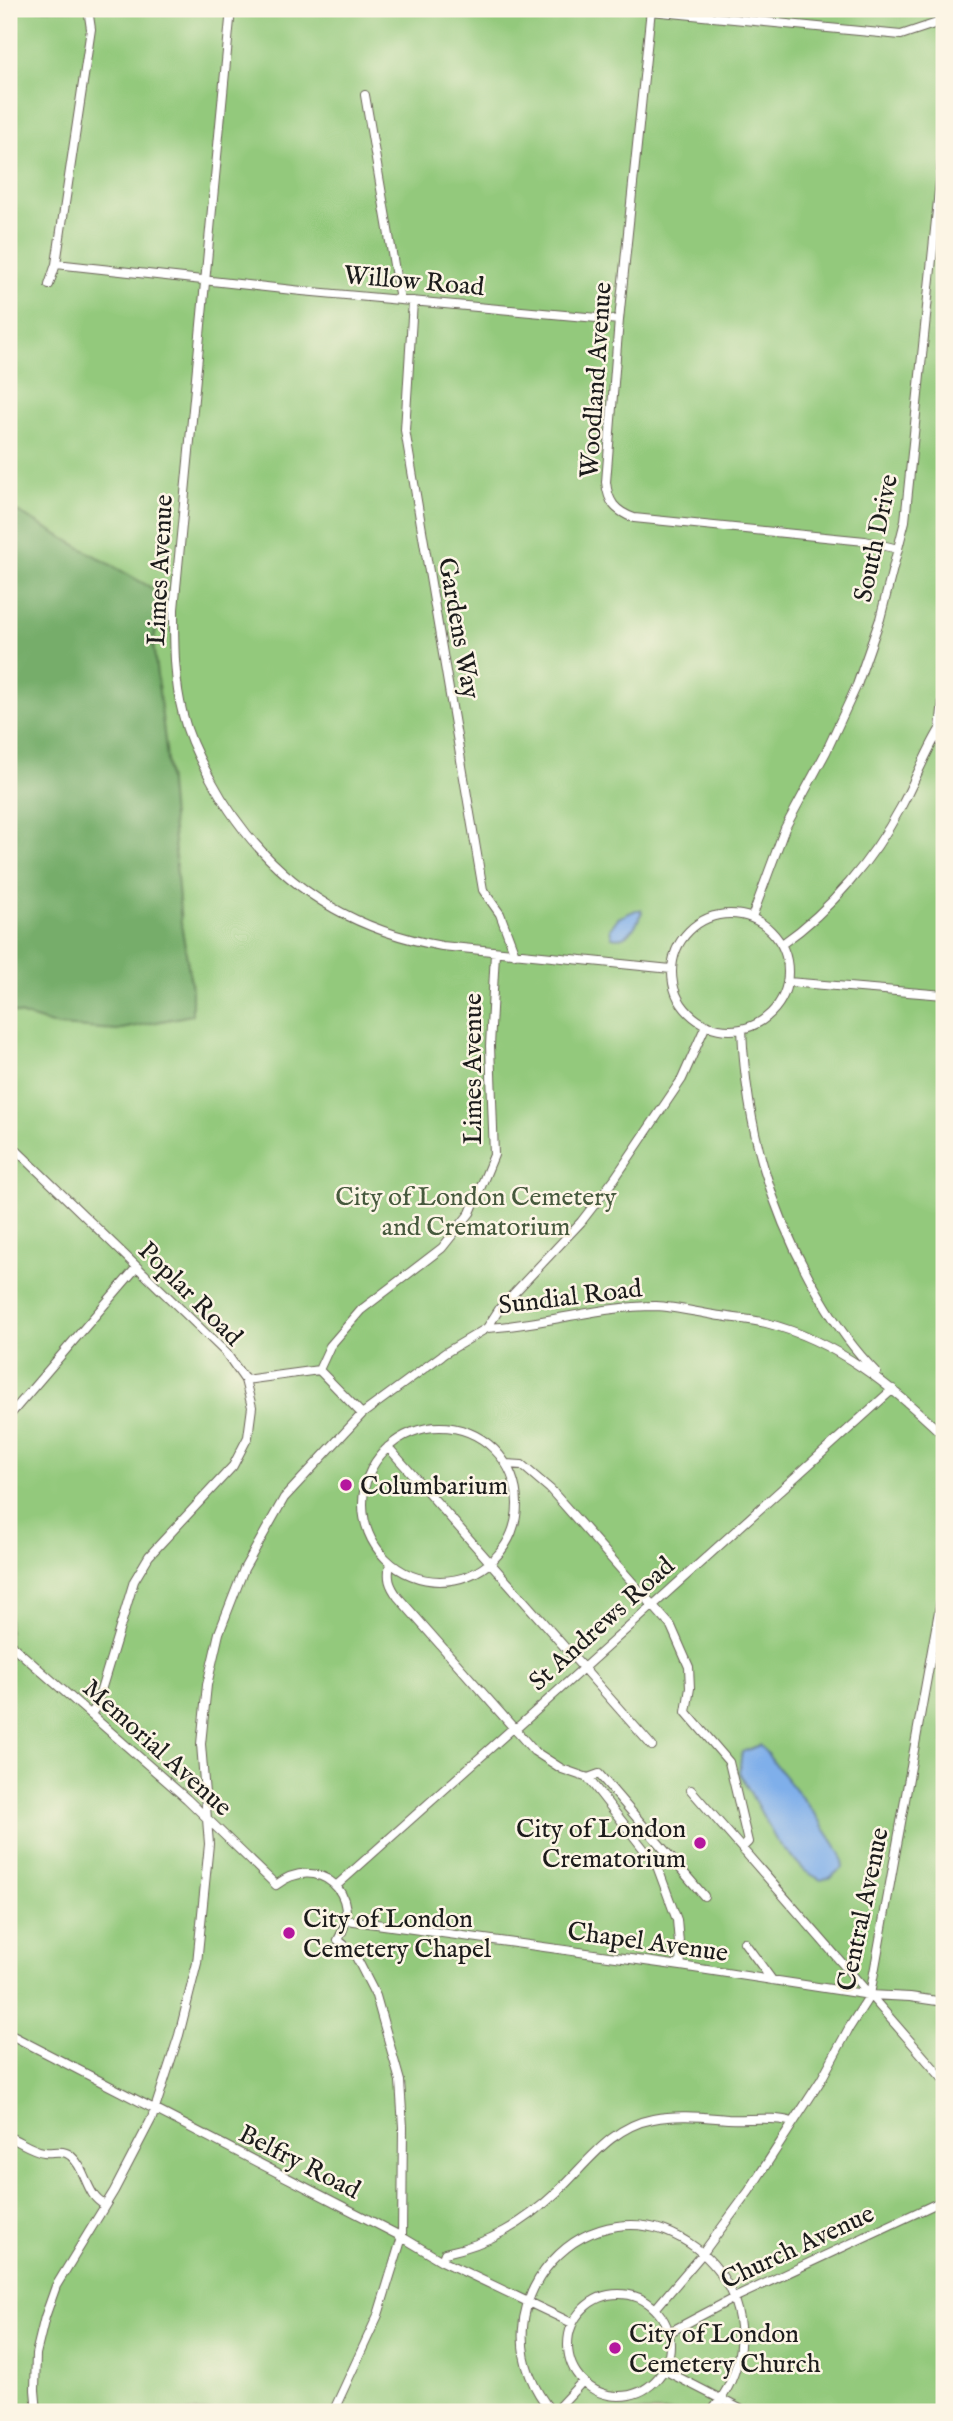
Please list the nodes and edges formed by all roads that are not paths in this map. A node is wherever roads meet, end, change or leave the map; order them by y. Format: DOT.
graph roads {
  1 [pos="88,9"];
  2 [pos="231,9"];
  3 [pos="651,10"];
  4 [pos="944,17"];
  5 [pos="365,95"];
  6 [pos="944,142"];
  7 [pos="55,264"];
  8 [pos="204,281"];
  9 [pos="49,285"];
  10 [pos="400,300"];
  11 [pos="413,301"];
  12 [pos="619,320"];
  13 [pos="898,549"];
  14 [pos="944,690"];
  15 [pos="940,729"];
  16 [pos="944,764"];
  17 [pos="752,917"];
  18 [pos="782,944"];
  19 [pos="499,953"];
  20 [pos="515,954"];
  21 [pos="671,970"];
  22 [pos="788,982"];
  23 [pos="944,995"];
  24 [pos="706,1026"];
  25 [pos="743,1030"];
  26 [pos="9,1143"];
  27 [pos="136,1268"];
  28 [pos="487,1328"];
  29 [pos="319,1370"];
  30 [pos="245,1380"];
  31 [pos="893,1389"];
  32 [pos="362,1414"];
  33 [pos="9,1416"];
  34 [pos="944,1436"];
  35 [pos="388,1447"];
  36 [pos="506,1464"];
  37 [pos="492,1562"];
  38 [pos="390,1563"];
  39 [pos="944,1583"];
  40 [pos="652,1603"];
  41 [pos="9,1643"];
  42 [pos="583,1668"];
  43 [pos="92,1714"];
  44 [pos="512,1729"];
  45 [pos="652,1746"];
  46 [pos="588,1779"];
  47 [pos="691,1790"];
  48 [pos="207,1818"];
  49 [pos="742,1848"];
  50 [pos="336,1886"];
  51 [pos="704,1896"];
  52 [pos="347,1920"];
  53 [pos="744,1942"];
  54 [pos="681,1966"];
  55 [pos="772,1980"];
  56 [pos="870,1995"];
  57 [pos="944,2002"];
  58 [pos="9,2034"];
  59 [pos="944,2080"];
  60 [pos="155,2109"];
  61 [pos="792,2122"];
  62 [pos="9,2137"];
  63 [pos="944,2200"];
  64 [pos="105,2205"];
  65 [pos="402,2237"];
  66 [pos="703,2253"];
  67 [pos="442,2261"];
  68 [pos="734,2298"];
  69 [pos="527,2301"];
  70 [pos="656,2308"];
  71 [pos="572,2323"];
  72 [pos="670,2332"];
  73 [pos="664,2370"];
  74 [pos="583,2381"];
  75 [pos="721,2399"];
  76 [pos="37,2412"];
  77 [pos="333,2412"];
  78 [pos="553,2412"];
  79 [pos="711,2412"];
  80 [pos="746,2412"];
  1 -- 7 [label="lane"];
  2 -- 8 [label="lane, Limes Avenue"];
  3 -- 4 [label="lane"];
  3 -- 12 [label="lane, Woodland Avenue"];
  5 -- 10 [label="lane"];
  6 -- 13 [label="lane, South Drive"];
  7 -- 8 [label="lane, Willow Road"];
  7 -- 9 [label="lane"];
  8 -- 10 [label="lane, Willow Road"];
  8 -- 19 [label="lane, Limes Avenue"];
  10 -- 11 [label="lane, Willow Road"];
  11 -- 12 [label="lane, Willow Road"];
  11 -- 20 [label="lane, Gardens Way"];
  12 -- 13 [label="lane, Woodland Avenue"];
  13 -- 17 [label="lane, South Drive"];
  14 -- 15 [label="lane"];
  15 -- 16 [label="lane"];
  15 -- 18 [label="lane"];
  17 -- 18 [label="lane"];
  17 -- 21 [label="lane"];
  18 -- 22 [label="lane"];
  19 -- 20 [label="lane"];
  19 -- 29 [label="lane, Limes Avenue"];
  20 -- 21 [label="lane"];
  21 -- 24 [label="lane"];
  22 -- 23 [label="lane"];
  22 -- 25 [label="lane"];
  24 -- 25 [label="lane"];
  24 -- 28 [label="lane"];
  25 -- 31 [label="lane"];
  26 -- 27 [label="lane, Poplar Road"];
  27 -- 30 [label="lane, Poplar Road"];
  27 -- 33 [label="lane"];
  28 -- 31 [label="lane, Sundial Road"];
  28 -- 32 [label="lane"];
  29 -- 30 [label="lane, Poplar Road"];
  29 -- 32 [label="lane"];
  30 -- 43 [label="lane"];
  31 -- 34 [label="lane"];
  31 -- 40 [label="lane, St Andrews Road"];
  32 -- 48 [label="lane"];
  35 -- 36 [label="lane"];
  35 -- 37 [label="lane"];
  35 -- 38 [label="lane"];
  36 -- 37 [label="lane"];
  36 -- 40 [label="lane"];
  37 -- 38 [label="lane"];
  37 -- 42 [label="lane"];
  38 -- 44 [label="lane"];
  39 -- 56 [label="lane, Central Avenue"];
  40 -- 42 [label="lane, St Andrews Road"];
  40 -- 49 [label="lane"];
  41 -- 43 [label="lane, Memorial Avenue"];
  42 -- 44 [label="lane, St Andrews Road"];
  42 -- 45 [label="lane"];
  43 -- 48 [label="lane, Memorial Avenue"];
  44 -- 46 [label="lane"];
  44 -- 50 [label="lane, St Andrews Road"];
  46 -- 51 [label="lane"];
  46 -- 54 [label="lane"];
  47 -- 49 [label="lane"];
  48 -- 50 [label="lane, Memorial Avenue"];
  48 -- 60 [label="lane"];
  49 -- 56 [label="lane"];
  50 -- 52 [label="lane"];
  52 -- 54 [label="lane, Chapel Avenue"];
  52 -- 65 [label="lane"];
  53 -- 55 [label="lane"];
  54 -- 55 [label="lane, Chapel Avenue"];
  55 -- 56 [label="lane, Chapel Avenue"];
  56 -- 57 [label="lane, Chapel Avenue"];
  56 -- 59 [label="lane"];
  56 -- 61 [label="lane, Central Avenue"];
  58 -- 60 [label="lane, Belfry Road"];
  60 -- 64 [label="lane"];
  60 -- 65 [label="lane, Belfry Road"];
  61 -- 66 [label="lane, Central Avenue"];
  61 -- 67 [label="lane"];
  62 -- 64 [label="lane"];
  63 -- 68 [label="lane, Church Avenue"];
  64 -- 76 [label="lane"];
  65 -- 67 [label="lane, Belfry Road"];
  65 -- 77 [label="lane"];
  66 -- 68 [label="lane"];
  66 -- 69 [label="lane"];
  66 -- 70 [label="lane, Central Avenue"];
  67 -- 69 [label="lane, Belfry Road"];
  68 -- 72 [label="lane, Church Avenue"];
  68 -- 75 [label="lane"];
  69 -- 71 [label="lane, Belfry Road"];
  69 -- 78 [label="lane"];
  70 -- 71 [label="lane"];
  70 -- 72 [label="lane"];
  71 -- 74 [label="lane"];
  72 -- 73 [label="lane"];
  73 -- 74 [label="lane"];
  73 -- 75 [label="lane"];
  74 -- 78 [label="lane"];
  75 -- 79 [label="lane"];
  75 -- 80 [label="lane"];
}
